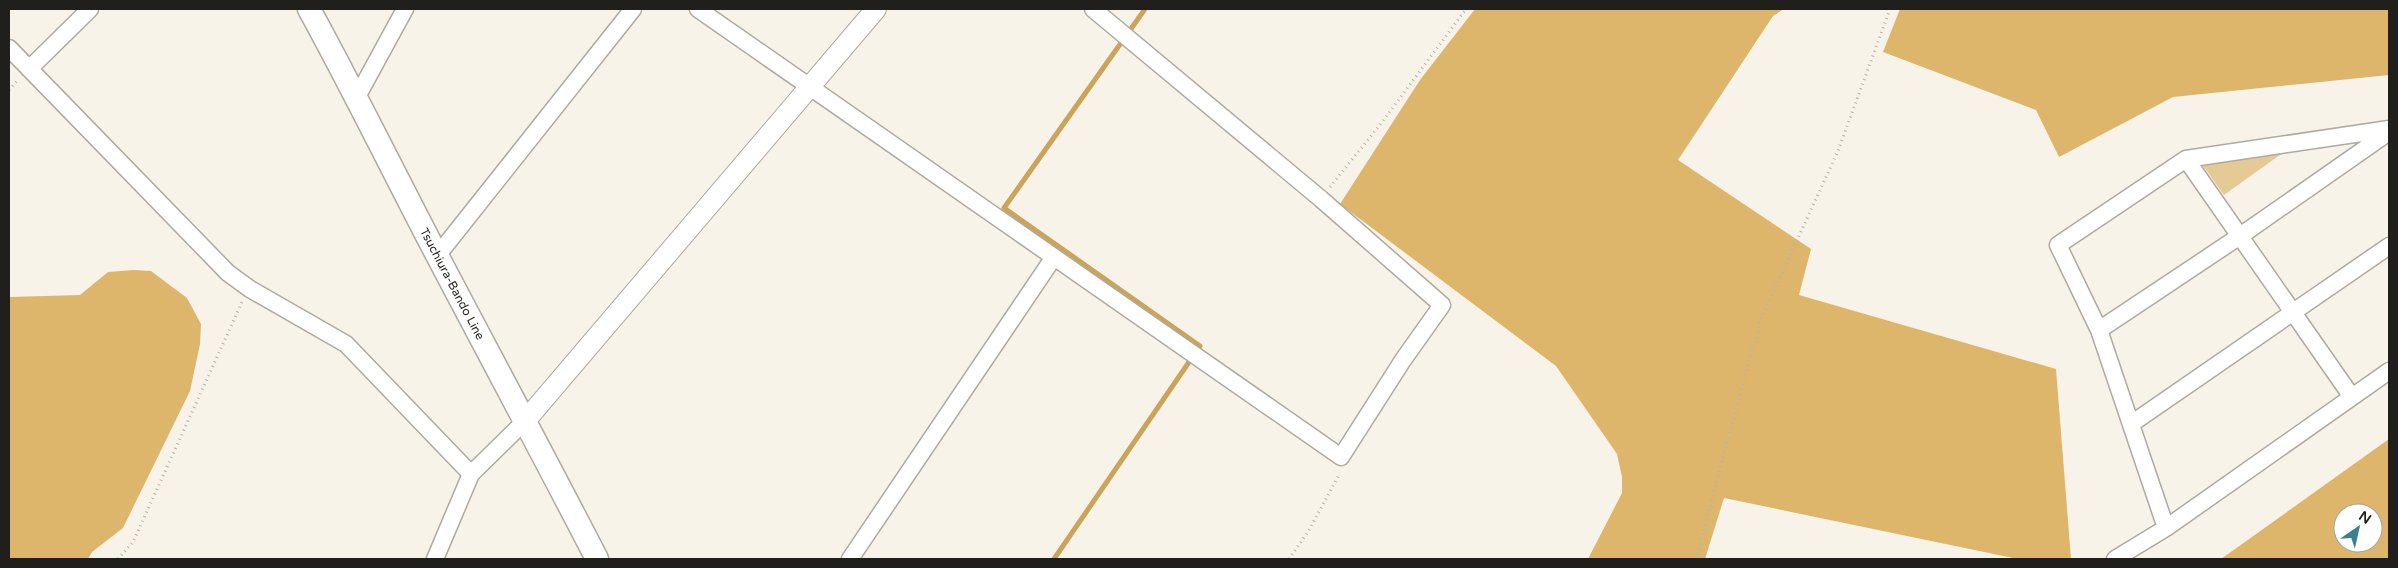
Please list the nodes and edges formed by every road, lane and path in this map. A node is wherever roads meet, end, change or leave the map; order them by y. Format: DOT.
graph roads {
  1 [pos="90,9"];
  2 [pos="309,9"];
  3 [pos="405,9"];
  4 [pos="634,9"];
  5 [pos="698,9"];
  6 [pos="876,9"];
  7 [pos="1093,9"];
  8 [pos="1466,9"];
  9 [pos="1890,9"];
  10 [pos="9,48"];
  11 [pos="29,69"];
  12 [pos="810,85"];
  13 [pos="357,97"];
  14 [pos="2389,130"];
  15 [pos="2186,159"];
  16 [pos="1321,199"];
  17 [pos="2240,236"];
  18 [pos="2389,246"];
  19 [pos="438,256"];
  20 [pos="1054,257"];
  21 [pos="250,289"];
  22 [pos="2294,313"];
  23 [pos="2100,330"];
  24 [pos="2389,371"];
  25 [pos="2352,397"];
  26 [pos="526,420"];
  27 [pos="2131,424"];
  28 [pos="1341,457"];
  29 [pos="472,474"];
  30 [pos="2166,528"];
  31 [pos="118,559"];
  32 [pos="435,559"];
  33 [pos="596,559"];
  34 [pos="850,559"];
  35 [pos="1289,559"];
  36 [pos="1696,559"];
  37 [pos="2115,559"];
  1 -- 11 [label="street"];
  2 -- 13 [label="main road, Tsuchiura-Bando Line"];
  3 -- 13 [label="street"];
  4 -- 19 [label="street"];
  5 -- 12 [label="street"];
  6 -- 12 [label="street"];
  7 -- 16 [label="street"];
  8 -- 16 [label="path"];
  9 -- 36 [label="path"];
  10 -- 11 [label="street"];
  11 -- 21 [label="street"];
  12 -- 20 [label="street"];
  12 -- 26 [label="street"];
  13 -- 19 [label="main road, Tsuchiura-Bando Line"];
  14 -- 15 [label="street"];
  14 -- 17 [label="street"];
  15 -- 17 [label="street"];
  15 -- 23 [label="street"];
  16 -- 28 [label="street"];
  17 -- 22 [label="street"];
  17 -- 23 [label="street"];
  18 -- 22 [label="street"];
  19 -- 26 [label="main road, Tsuchiura-Bando Line"];
  20 -- 28 [label="street"];
  20 -- 34 [label="street"];
  21 -- 29 [label="street"];
  21 -- 31 [label="path"];
  22 -- 25 [label="street"];
  22 -- 27 [label="street"];
  23 -- 27 [label="street"];
  24 -- 25 [label="street"];
  25 -- 30 [label="street"];
  26 -- 29 [label="street"];
  26 -- 33 [label="main road, Tsuchiura-Bando Line"];
  27 -- 30 [label="street"];
  28 -- 35 [label="path"];
  29 -- 32 [label="street"];
  30 -- 37 [label="street"];
}
